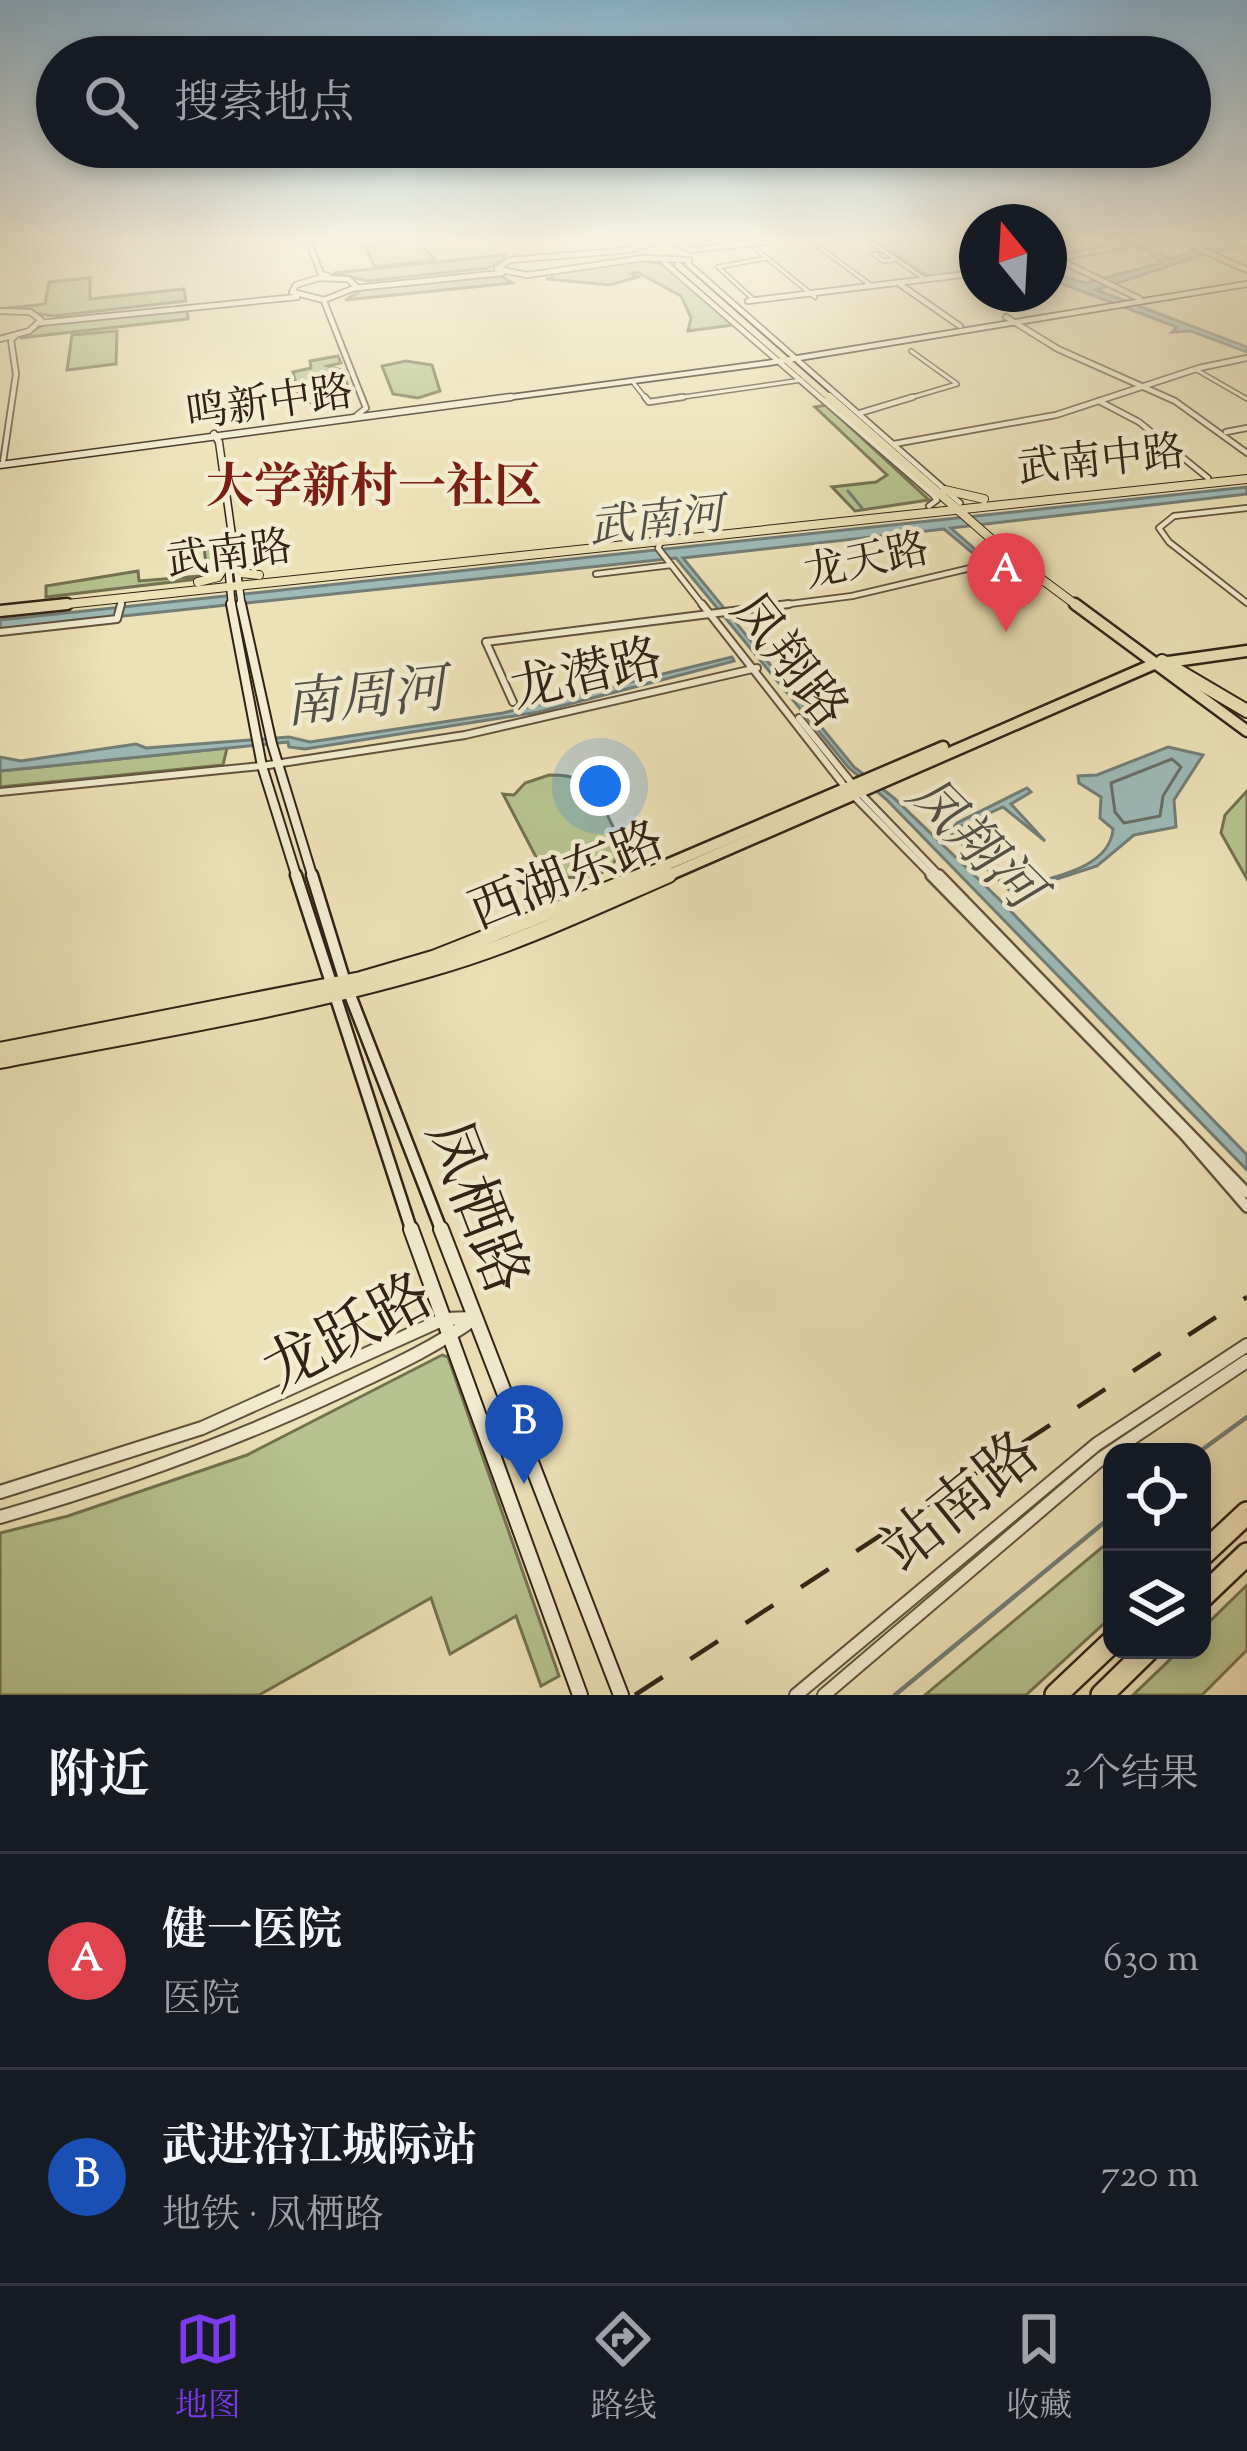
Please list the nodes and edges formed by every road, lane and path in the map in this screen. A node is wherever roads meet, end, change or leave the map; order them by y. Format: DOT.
graph roads {
  1 [pos="40,320"];
  2 [pos="334,320"];
  3 [pos="337,320"];
  4 [pos="738,320"];
  5 [pos="746,320"];
  6 [pos="746,320"];
  7 [pos="951,320"];
  8 [pos="1001,320"];
  9 [pos="1003,320"];
  10 [pos="1011,320"];
  11 [pos="960,326"];
  12 [pos="15,336"];
  13 [pos="0,339"];
  14 [pos="911,351"];
  15 [pos="787,358"];
  16 [pos="1247,358"];
  17 [pos="1195,369"];
  18 [pos="632,381"];
  19 [pos="808,383"];
  20 [pos="1144,386"];
  21 [pos="1247,399"];
  22 [pos="1099,401"];
  23 [pos="387,412"];
  24 [pos="857,414"];
  25 [pos="356,416"];
  26 [pos="1247,428"];
  27 [pos="1226,432"];
  28 [pos="216,438"];
  29 [pos="893,444"];
  30 [pos="0,448"];
  31 [pos="1247,451"];
  32 [pos="897,460"];
  33 [pos="1,463"];
  34 [pos="1247,477"];
  35 [pos="1208,478"];
  36 [pos="930,504"];
  37 [pos="966,508"];
  38 [pos="1247,508"];
  39 [pos="661,540"];
  40 [pos="1012,558"];
  41 [pos="231,560"];
  42 [pos="670,563"];
  43 [pos="272,574"];
  44 [pos="596,574"];
  45 [pos="193,584"];
  46 [pos="233,585"];
  47 [pos="122,602"];
  48 [pos="1247,603"];
  49 [pos="0,608"];
  50 [pos="238,608"];
  51 [pos="721,615"];
  52 [pos="0,632"];
  53 [pos="486,642"];
  54 [pos="1247,648"];
  55 [pos="1145,664"];
  56 [pos="757,668"];
  57 [pos="513,702"];
  58 [pos="1247,711"];
  59 [pos="1247,727"];
  60 [pos="277,763"];
  61 [pos="262,766"];
  62 [pos="861,786"];
  63 [pos="0,792"];
  64 [pos="339,988"];
  65 [pos="0,1050"];
  66 [pos="0,1061"];
  67 [pos="1247,1193"];
  68 [pos="1247,1207"];
  69 [pos="444,1318"];
  70 [pos="475,1318"];
  71 [pos="451,1336"];
  72 [pos="1247,1345"];
  73 [pos="1247,1361"];
  74 [pos="0,1492"];
  75 [pos="1247,1513"];
  76 [pos="0,1517"];
  77 [pos="1207,1551"];
  78 [pos="1247,1554"];
  79 [pos="1211,1589"];
  80 [pos="1103,1651"];
  81 [pos="1139,1659"];
  82 [pos="580,1695"];
  83 [pos="621,1695"];
  84 [pos="796,1695"];
  85 [pos="824,1695"];
  86 [pos="1056,1695"];
  87 [pos="1102,1695"];
  1 -- 12 [label="street"];
  2 -- 25 [label="street"];
  3 -- 23 [label="street"];
  4 -- 15 [label="street"];
  5 -- 15 [label="main road"];
  6 -- 15 [label="street"];
  7 -- 11 [label="street"];
  8 -- 11 [label="main road, 鸣新中路"];
  9 -- 15 [label="main road, 鸣新中路"];
  10 -- 20 [label="street"];
  11 -- 15 [label="main road, 鸣新中路"];
  12 -- 13 [label="street"];
  12 -- 33 [label="street"];
  13 -- 30 [label="street"];
  14 -- 24 [label="street"];
  15 -- 18 [label="main road, 鸣新中路"];
  15 -- 19 [label="main road"];
  15 -- 23 [label="main road, 鸣新中路"];
  15 -- 24 [label="main road"];
  16 -- 17 [label="street"];
  17 -- 20 [label="street"];
  17 -- 21 [label="street"];
  18 -- 19 [label="street"];
  18 -- 28 [label="main road, 鸣新中路"];
  19 -- 32 [label="main road"];
  20 -- 22 [label="street"];
  20 -- 27 [label="street"];
  20 -- 31 [label="street"];
  22 -- 29 [label="street"];
  22 -- 35 [label="street"];
  23 -- 25 [label="main road, 鸣新中路"];
  24 -- 29 [label="main road"];
  25 -- 28 [label="main road, 鸣新中路"];
  26 -- 27 [label="street"];
  27 -- 31 [label="street"];
  28 -- 33 [label="main road, 鸣新中路"];
  28 -- 41 [label="main road"];
  29 -- 37 [label="main road"];
  32 -- 36 [label="street"];
  32 -- 37 [label="main road"];
  34 -- 35 [label="main road, 武南中路"];
  34 -- 37 [label="main road, 武南中路"];
  35 -- 37 [label="main road, 武南中路"];
  36 -- 37 [label="main road, 武南路"];
  36 -- 37 [label="main road"];
  36 -- 39 [label="main road, 武南路"];
  37 -- 40 [label="main road"];
  37 -- 55 [label="main road"];
  38 -- 48 [label="street"];
  39 -- 42 [label="street, 凤翔路"];
  39 -- 43 [label="main road, 武南路"];
  39 -- 46 [label="main road, 武南路"];
  40 -- 51 [label="street, 龙天路"];
  40 -- 55 [label="main road"];
  41 -- 43 [label="main road"];
  41 -- 45 [label="main road"];
  41 -- 46 [label="main road"];
  42 -- 44 [label="street"];
  42 -- 51 [label="street, 凤翔路"];
  43 -- 46 [label="main road, 武南路"];
  45 -- 46 [label="main road, 武南路"];
  45 -- 49 [label="main road, 武南路"];
  46 -- 47 [label="main road, 武南路"];
  46 -- 50 [label="main road"];
  47 -- 49 [label="main road, 武南路"];
  47 -- 52 [label="street"];
  50 -- 60 [label="main road, 凤栖路"];
  50 -- 61 [label="main road, 凤栖路"];
  51 -- 53 [label="street, 龙天路"];
  51 -- 56 [label="street, 凤翔路"];
  53 -- 57 [label="street"];
  54 -- 55 [label="main road, 西湖东路"];
  55 -- 58 [label="highway"];
  55 -- 59 [label="main road"];
  55 -- 62 [label="main road, 西湖东路"];
  56 -- 60 [label="street, 龙潜路"];
  56 -- 62 [label="street, 凤翔路"];
  60 -- 61 [label="street, 龙潜路"];
  60 -- 64 [label="main road, 凤栖路"];
  61 -- 63 [label="street, 龙潜路"];
  61 -- 64 [label="main road, 凤栖路"];
  62 -- 64 [label="main road, 西湖东路"];
  62 -- 67 [label="street, 凤翔路"];
  62 -- 68 [label="street, 凤翔路"];
  64 -- 65 [label="main road, 西湖东路"];
  64 -- 66 [label="main road, 西湖东路"];
  64 -- 69 [label="main road, 凤栖路"];
  64 -- 70 [label="main road, 凤栖路"];
  69 -- 70 [label="street, 龙跃路"];
  69 -- 71 [label="main road, 凤栖路"];
  69 -- 74 [label="street, 龙跃路"];
  70 -- 71 [label="street, 龙跃路"];
  70 -- 83 [label="main road, 凤栖路"];
  71 -- 76 [label="street, 龙跃路"];
  71 -- 82 [label="main road, 凤栖路"];
  72 -- 84 [label="street, 站南路"];
  73 -- 85 [label="street, 站南路"];
  75 -- 77 [label="highway"];
  78 -- 79 [label="highway"];
  80 -- 86 [label="highway"];
  81 -- 87 [label="highway"];
}
